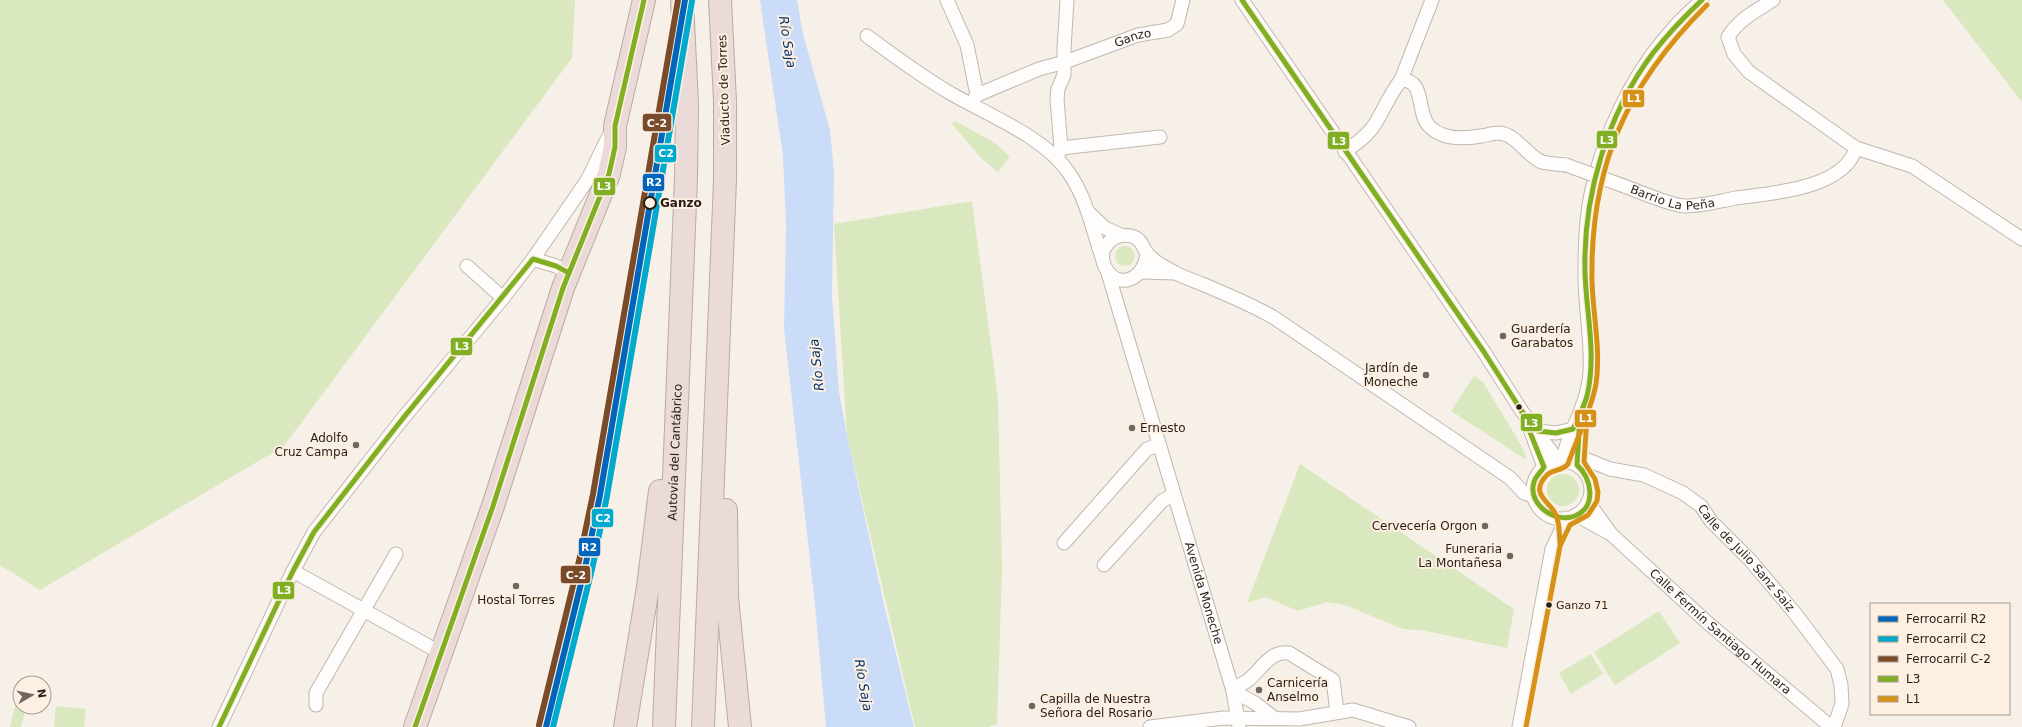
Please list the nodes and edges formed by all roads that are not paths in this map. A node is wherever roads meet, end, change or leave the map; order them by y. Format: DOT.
graph roads {
  1 [pos="644,0"];
  2 [pos="682,0"];
  3 [pos="720,0"];
  4 [pos="947,0"];
  5 [pos="1067,0"];
  6 [pos="1183,0"];
  7 [pos="1242,0"];
  8 [pos="1432,0"];
  9 [pos="1702,0"];
  10 [pos="1773,0"];
  11 [pos="867,36"];
  12 [pos="1065,62"];
  13 [pos="1401,80"];
  14 [pos="974,100"];
  15 [pos="615,126"];
  16 [pos="1160,137"];
  17 [pos="1856,148"];
  18 [pos="1345,152"];
  19 [pos="1059,153"];
  20 [pos="725,180"];
  21 [pos="686,183"];
  22 [pos="1089,213"];
  23 [pos="1121,235"];
  24 [pos="2022,239"];
  25 [pos="1147,253"];
  26 [pos="1102,257"];
  27 [pos="533,259"];
  28 [pos="467,266"];
  29 [pos="569,273"];
  30 [pos="1108,273"];
  31 [pos="1174,273"];
  32 [pos="1138,275"];
  33 [pos="503,298"];
  34 [pos="1118,307"];
  35 [pos="1521,410"];
  36 [pos="1580,415"];
  37 [pos="1573,429"];
  38 [pos="1538,431"];
  39 [pos="1159,445"];
  40 [pos="1577,460"];
  41 [pos="1560,461"];
  42 [pos="1544,467"];
  43 [pos="1510,478"];
  44 [pos="1535,479"];
  45 [pos="1174,495"];
  46 [pos="1534,496"];
  47 [pos="1588,502"];
  48 [pos="1549,515"];
  49 [pos="1571,516"];
  50 [pos="1611,534"];
  51 [pos="1064,543"];
  52 [pos="1553,544"];
  53 [pos="396,554"];
  54 [pos="1104,565"];
  55 [pos="293,571"];
  56 [pos="364,610"];
  57 [pos="441,653"];
  58 [pos="1233,690"];
  59 [pos="1255,703"];
  60 [pos="316,705"];
  61 [pos="1337,712"];
  62 [pos="1238,718"];
  63 [pos="1274,718"];
  64 [pos="1164,726"];
  65 [pos="219,727"];
  66 [pos="415,727"];
  67 [pos="625,727"];
  68 [pos="664,727"];
  69 [pos="703,727"];
  70 [pos="740,727"];
  71 [pos="1150,727"];
  72 [pos="1259,727"];
  73 [pos="1409,727"];
  74 [pos="1519,727"];
  75 [pos="1832,727"];
  1 -- 15 [label="highway"];
  2 -- 21 [label="highway"];
  3 -- 20 [label="highway, Viaducto de Torres"];
  4 -- 14 [label="street"];
  5 -- 12 [label="street"];
  6 -- 12 [label="street, Ganzo"];
  7 -- 18 [label="street"];
  8 -- 13 [label="street"];
  9 -- 36 [label="street"];
  10 -- 17 [label="street"];
  11 -- 14 [label="street"];
  12 -- 14 [label="street, Ganzo"];
  12 -- 19 [label="street"];
  13 -- 17 [label="street, Barrio La Peña, bridge"];
  13 -- 18 [label="street"];
  14 -- 19 [label="street"];
  15 -- 27 [label="street"];
  15 -- 29 [label="highway"];
  16 -- 19 [label="street"];
  17 -- 24 [label="street"];
  18 -- 35 [label="street"];
  19 -- 22 [label="street"];
  20 -- 69 [label="highway"];
  20 -- 70 [label="highway"];
  21 -- 67 [label="highway"];
  21 -- 68 [label="highway, Autovía del Cantábrico"];
  22 -- 23 [label="street"];
  22 -- 26 [label="street"];
  23 -- 25 [label="street"];
  23 -- 26 [label="street"];
  25 -- 31 [label="street"];
  25 -- 32 [label="street"];
  26 -- 30 [label="street"];
  27 -- 29 [label="street"];
  27 -- 33 [label="street"];
  28 -- 33 [label="street"];
  29 -- 57 [label="highway"];
  30 -- 32 [label="street"];
  30 -- 34 [label="street, Avenida Moneche"];
  31 -- 32 [label="street"];
  31 -- 43 [label="street"];
  32 -- 34 [label="street"];
  33 -- 55 [label="street"];
  34 -- 39 [label="street, Avenida Moneche"];
  35 -- 38 [label="street"];
  35 -- 42 [label="street"];
  36 -- 37 [label="street"];
  36 -- 40 [label="street"];
  37 -- 38 [label="street"];
  37 -- 41 [label="street"];
  38 -- 41 [label="street"];
  39 -- 45 [label="street, Avenida Moneche"];
  39 -- 51 [label="street"];
  40 -- 41 [label="street"];
  40 -- 47 [label="street"];
  40 -- 75 [label="street, Calle de Julio Sanz Saiz"];
  41 -- 42 [label="street"];
  42 -- 44 [label="street"];
  43 -- 44 [label="street"];
  43 -- 46 [label="street"];
  44 -- 46 [label="street"];
  45 -- 54 [label="street"];
  45 -- 58 [label="street, Avenida Moneche"];
  46 -- 48 [label="street"];
  47 -- 49 [label="street"];
  47 -- 50 [label="street, Calle Fermín Santiago Humara"];
  48 -- 49 [label="street"];
  48 -- 52 [label="street"];
  49 -- 50 [label="street, Calle Fermín Santiago Humara"];
  49 -- 52 [label="street"];
  50 -- 75 [label="street, Calle Fermín Santiago Humara"];
  52 -- 74 [label="street"];
  53 -- 56 [label="street"];
  55 -- 56 [label="street"];
  55 -- 65 [label="street"];
  56 -- 57 [label="street"];
  56 -- 60 [label="street"];
  57 -- 66 [label="highway"];
  58 -- 59 [label="street"];
  58 -- 61 [label="street"];
  58 -- 62 [label="street, Avenida Moneche"];
  59 -- 62 [label="street"];
  59 -- 63 [label="street"];
  61 -- 63 [label="street"];
  61 -- 73 [label="street"];
  62 -- 63 [label="street"];
  62 -- 64 [label="street"];
  63 -- 72 [label="street"];
  64 -- 71 [label="street"];
}
